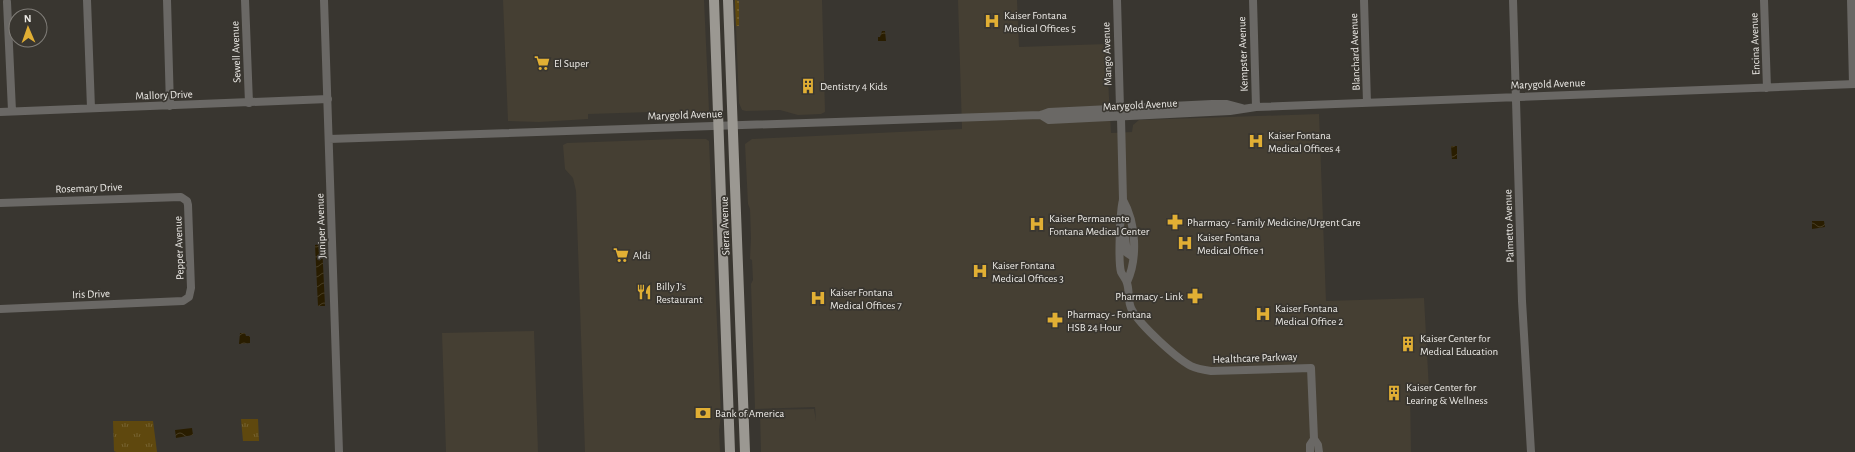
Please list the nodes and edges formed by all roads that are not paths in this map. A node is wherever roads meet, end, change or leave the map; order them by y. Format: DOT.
graph roads {
  1 [pos="87,0"];
  2 [pos="167,0"];
  3 [pos="245,0"];
  4 [pos="324,0"];
  5 [pos="714,0"];
  6 [pos="728,0"];
  7 [pos="1117,0"];
  8 [pos="1253,0"];
  9 [pos="1364,0"];
  10 [pos="1513,0"];
  11 [pos="1764,0"];
  12 [pos="1851,0"];
  13 [pos="7,2"];
  14 [pos="1854,84"];
  15 [pos="1767,88"];
  16 [pos="1516,96"];
  17 [pos="328,99"];
  18 [pos="249,103"];
  19 [pos="1367,103"];
  20 [pos="1212,104"];
  21 [pos="170,106"];
  22 [pos="1256,107"];
  23 [pos="91,108"];
  24 [pos="1120,108"];
  25 [pos="1242,108"];
  26 [pos="12,111"];
  27 [pos="0,112"];
  28 [pos="1041,115"];
  29 [pos="1121,118"];
  30 [pos="733,124"];
  31 [pos="719,125"];
  32 [pos="329,139"];
  33 [pos="178,195"];
  34 [pos="1124,200"];
  35 [pos="0,203"];
  36 [pos="1120,233"];
  37 [pos="1133,257"];
  38 [pos="1127,282"];
  39 [pos="183,301"];
  40 [pos="0,309"];
  41 [pos="1314,439"];
  42 [pos="339,452"];
  43 [pos="730,452"];
  44 [pos="745,452"];
  45 [pos="1310,452"];
  46 [pos="1318,452"];
  47 [pos="1531,452"];
  1 -- 23 [label="street"];
  2 -- 21 [label="street"];
  3 -- 18 [label="street, Sewell Avenue"];
  4 -- 17 [label="street, Juniper Avenue"];
  5 -- 31 [label="main road, Sierra Avenue"];
  6 -- 30 [label="main road, Sierra Avenue"];
  7 -- 24 [label="street, Mango Avenue"];
  8 -- 22 [label="street, Kempster Avenue"];
  9 -- 19 [label="street, Blanchard Avenue"];
  10 -- 16 [label="street, Palmetto Avenue"];
  11 -- 15 [label="street, Encina Avenue"];
  12 -- 14 [label="street"];
  13 -- 26 [label="street"];
  14 -- 15 [label="street, Marygold Avenue"];
  15 -- 16 [label="street, Marygold Avenue"];
  16 -- 19 [label="street, Marygold Avenue"];
  16 -- 47 [label="street, Palmetto Avenue"];
  17 -- 18 [label="street, Mallory Drive"];
  17 -- 32 [label="street, Juniper Avenue"];
  18 -- 21 [label="street, Mallory Drive"];
  19 -- 22 [label="street, Marygold Avenue"];
  20 -- 24 [label="street, Marygold Avenue"];
  20 -- 25 [label="street, Marygold Avenue"];
  20 -- 29 [label="street"];
  21 -- 23 [label="street, Mallory Drive"];
  22 -- 25 [label="street, Marygold Avenue"];
  23 -- 26 [label="street, Mallory Drive"];
  24 -- 28 [label="street, Marygold Avenue"];
  25 -- 29 [label="street, Marygold Avenue"];
  26 -- 27 [label="street, Mallory Drive"];
  28 -- 29 [label="street, Marygold Avenue"];
  28 -- 30 [label="street, Marygold Avenue"];
  29 -- 34 [label="street, Healthcare Parkway"];
  30 -- 31 [label="street, Marygold Avenue"];
  30 -- 44 [label="main road, Sierra Avenue"];
  31 -- 32 [label="street, Marygold Avenue"];
  31 -- 43 [label="main road, Sierra Avenue"];
  32 -- 42 [label="street, Juniper Avenue"];
  33 -- 35 [label="street, Rosemary Drive"];
  33 -- 39 [label="street, Pepper Avenue"];
  34 -- 36 [label="street, Healthcare Parkway"];
  34 -- 37 [label="street, Healthcare Parkway"];
  36 -- 37 [label="street"];
  36 -- 38 [label="street, Healthcare Parkway"];
  37 -- 38 [label="street, Healthcare Parkway"];
  38 -- 41 [label="street, Healthcare Parkway"];
  39 -- 40 [label="street, Iris Drive"];
  41 -- 45 [label="street, Healthcare Parkway"];
  41 -- 46 [label="street, Healthcare Parkway"];
}
